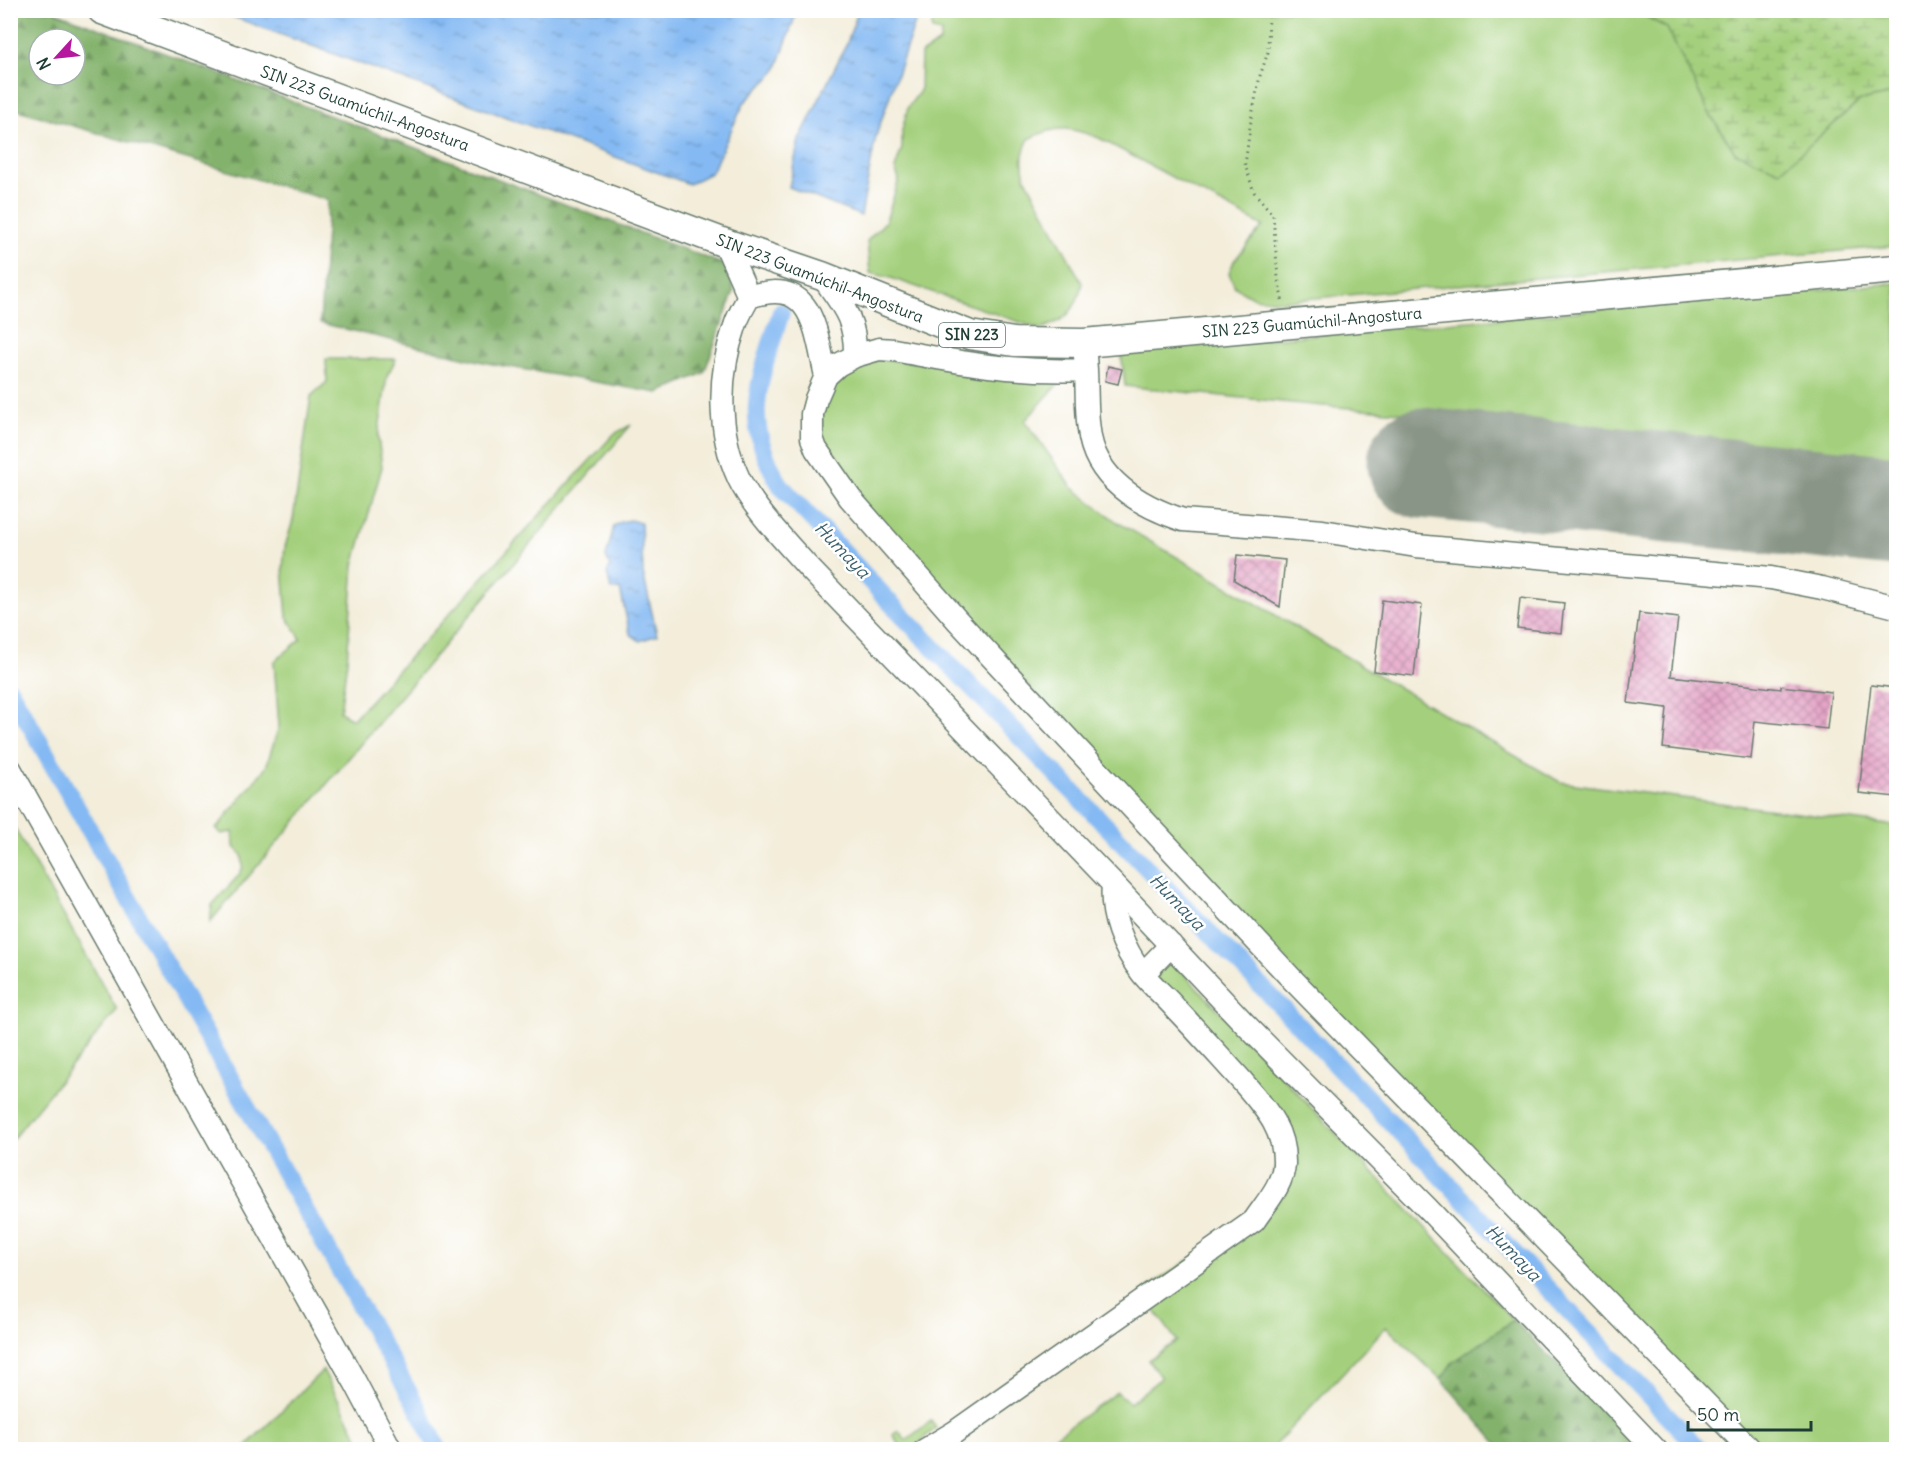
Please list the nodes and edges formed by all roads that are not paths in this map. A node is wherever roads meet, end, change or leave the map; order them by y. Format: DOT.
graph roads {
  1 [pos="102,10"];
  2 [pos="725,243"];
  3 [pos="1896,269"];
  4 [pos="822,276"];
  5 [pos="749,297"];
  6 [pos="855,356"];
  7 [pos="1085,356"];
  8 [pos="826,376"];
  9 [pos="1896,607"];
  10 [pos="10,769"];
  11 [pos="1113,884"];
  12 [pos="1171,945"];
  13 [pos="1143,974"];
  14 [pos="391,1449"];
  15 [pos="926,1449"];
  16 [pos="1656,1449"];
  17 [pos="1751,1449"];
  1 -- 2 [label="main road, SIN 223 Guamúchil-Angostura / SIN 223"];
  2 -- 4 [label="main road, SIN 223 Guamúchil-Angostura / SIN 223"];
  2 -- 5 [label="street"];
  3 -- 7 [label="main road, SIN 223 Guamúchil-Angostura / SIN 223"];
  4 -- 6 [label="street"];
  4 -- 7 [label="main road, SIN 223 Guamúchil-Angostura / SIN 223"];
  5 -- 8 [label="street"];
  5 -- 11 [label="street"];
  6 -- 7 [label="street"];
  6 -- 8 [label="street"];
  7 -- 9 [label="street"];
  8 -- 17 [label="street"];
  10 -- 14 [label="street"];
  11 -- 12 [label="street"];
  11 -- 13 [label="street"];
  12 -- 13 [label="street"];
  12 -- 16 [label="street"];
  13 -- 15 [label="street"];
}
